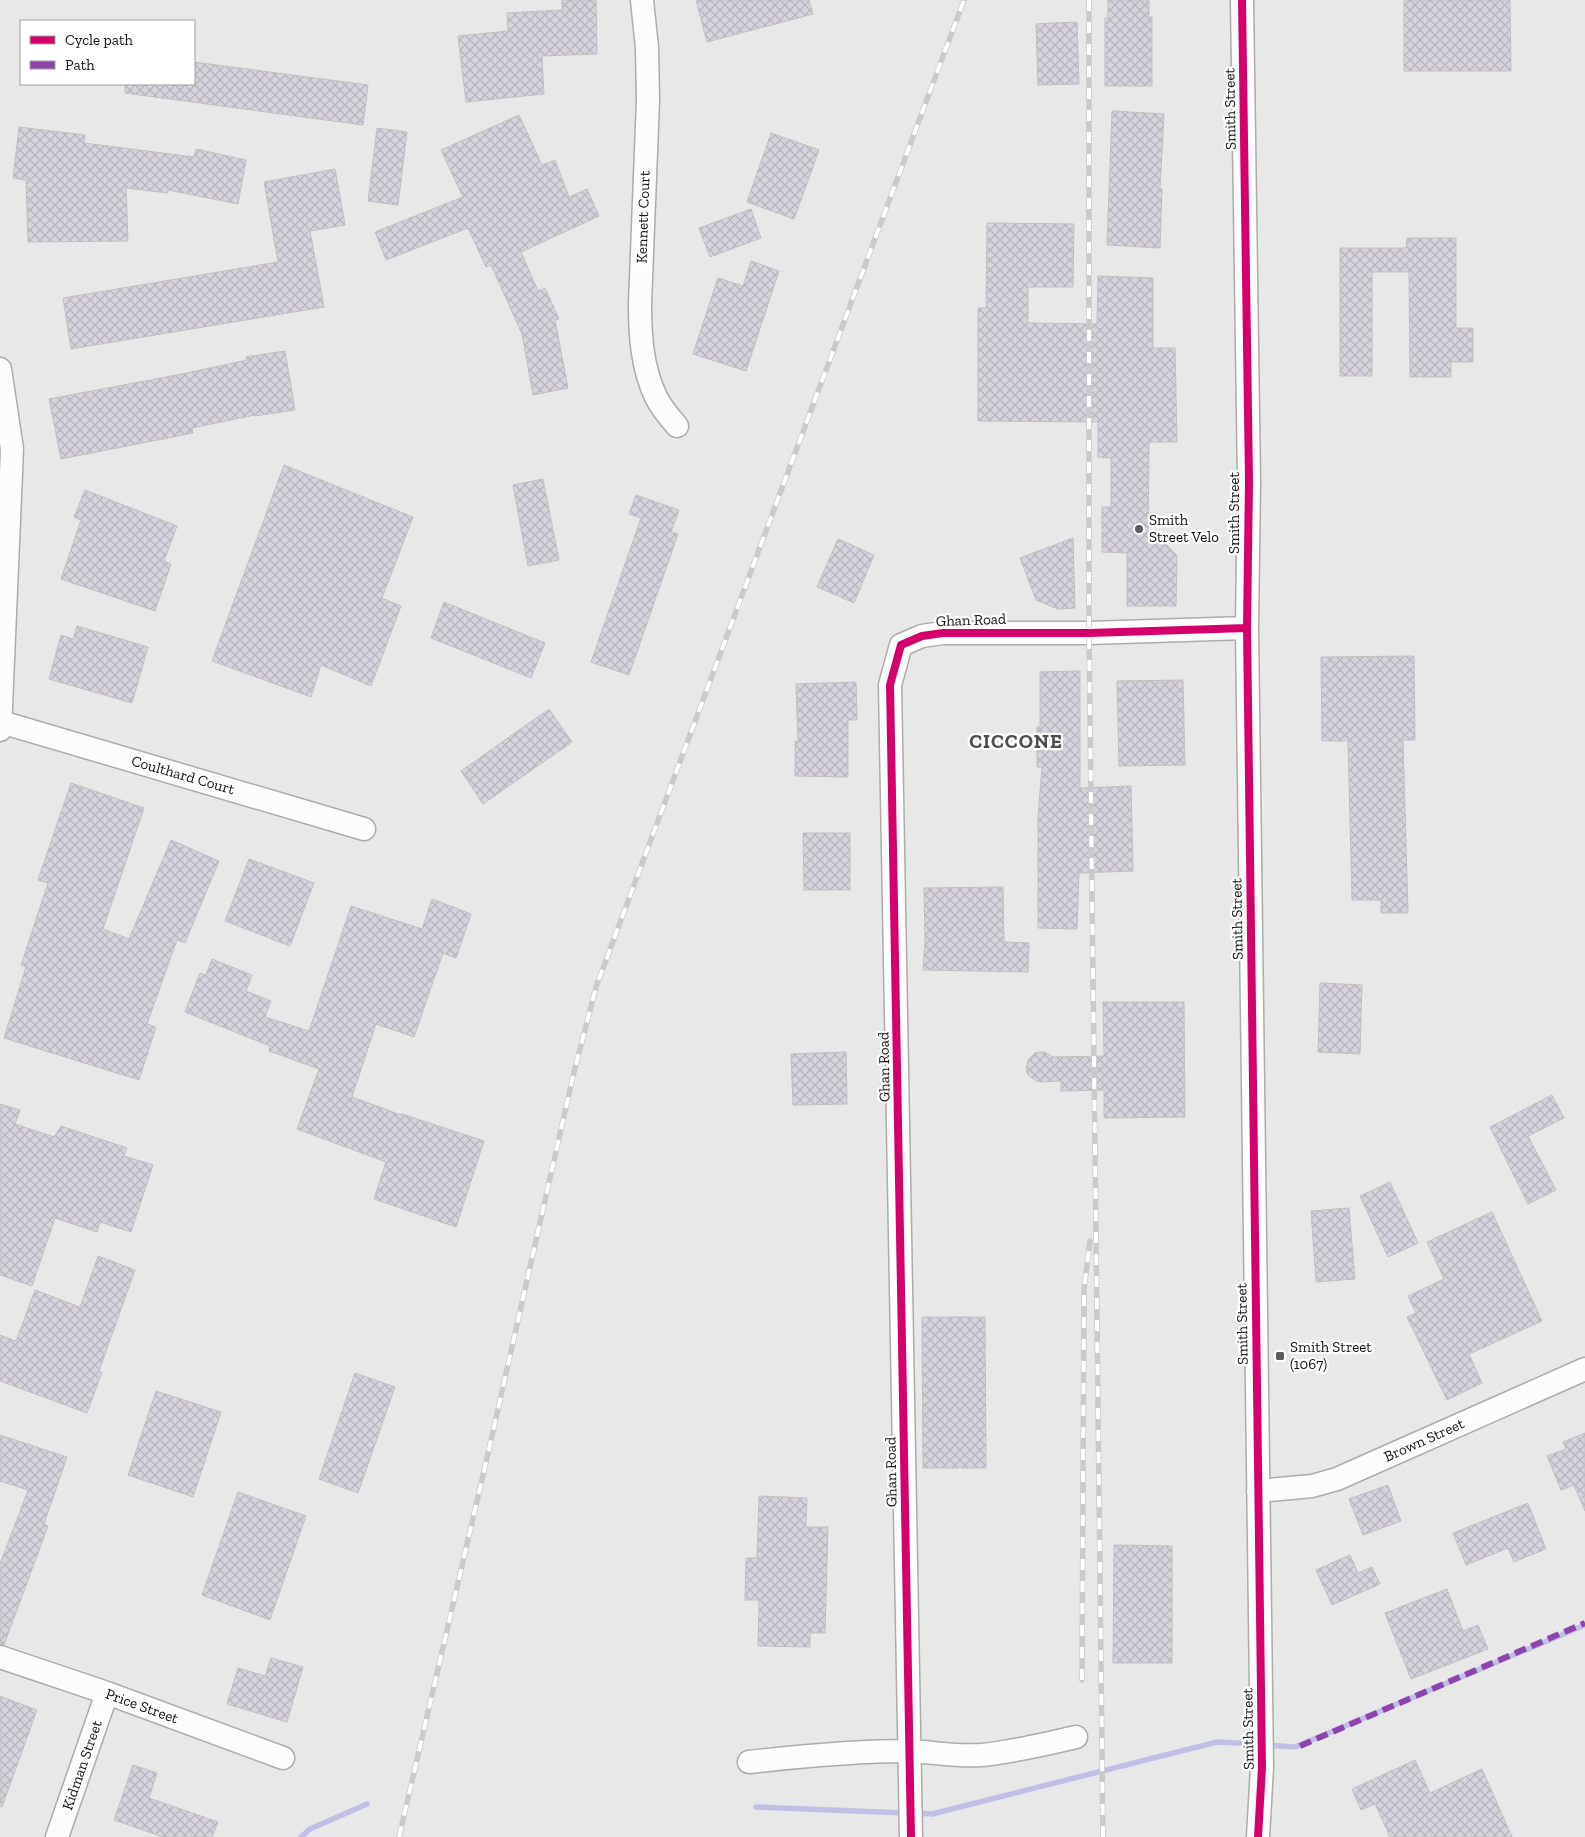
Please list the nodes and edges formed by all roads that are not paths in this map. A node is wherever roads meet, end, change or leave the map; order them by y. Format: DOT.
graph roads {
  1 [pos="642,0"];
  2 [pos="1242,0"];
  3 [pos="0,369"];
  4 [pos="677,426"];
  5 [pos="1247,628"];
  6 [pos="0,726"];
  7 [pos="364,829"];
  8 [pos="1585,1369"];
  9 [pos="1258,1491"];
  10 [pos="0,1657"];
  11 [pos="107,1693"];
  12 [pos="1076,1737"];
  13 [pos="910,1751"];
  14 [pos="283,1758"];
  15 [pos="748,1762"];
  16 [pos="1261,1803"];
  17 [pos="57,1837"];
  18 [pos="911,1837"];
  19 [pos="1258,1837"];
  20 [pos="1263,1837"];
  1 -- 4 [label="street, Kennett Court"];
  2 -- 5 [label="street, Smith Street"];
  3 -- 6 [label="street"];
  5 -- 9 [label="street, Smith Street"];
  5 -- 13 [label="street, Ghan Road"];
  6 -- 7 [label="street, Coulthard Court"];
  8 -- 9 [label="street, Brown Street"];
  9 -- 16 [label="street, Smith Street"];
  10 -- 11 [label="street, Price Street"];
  11 -- 14 [label="street, Price Street"];
  11 -- 17 [label="street, Kidman Street"];
  12 -- 13 [label="street"];
  13 -- 15 [label="street"];
  13 -- 18 [label="street, Ghan Road"];
  16 -- 19 [label="street, Smith Street"];
  16 -- 20 [label="street"];
}
